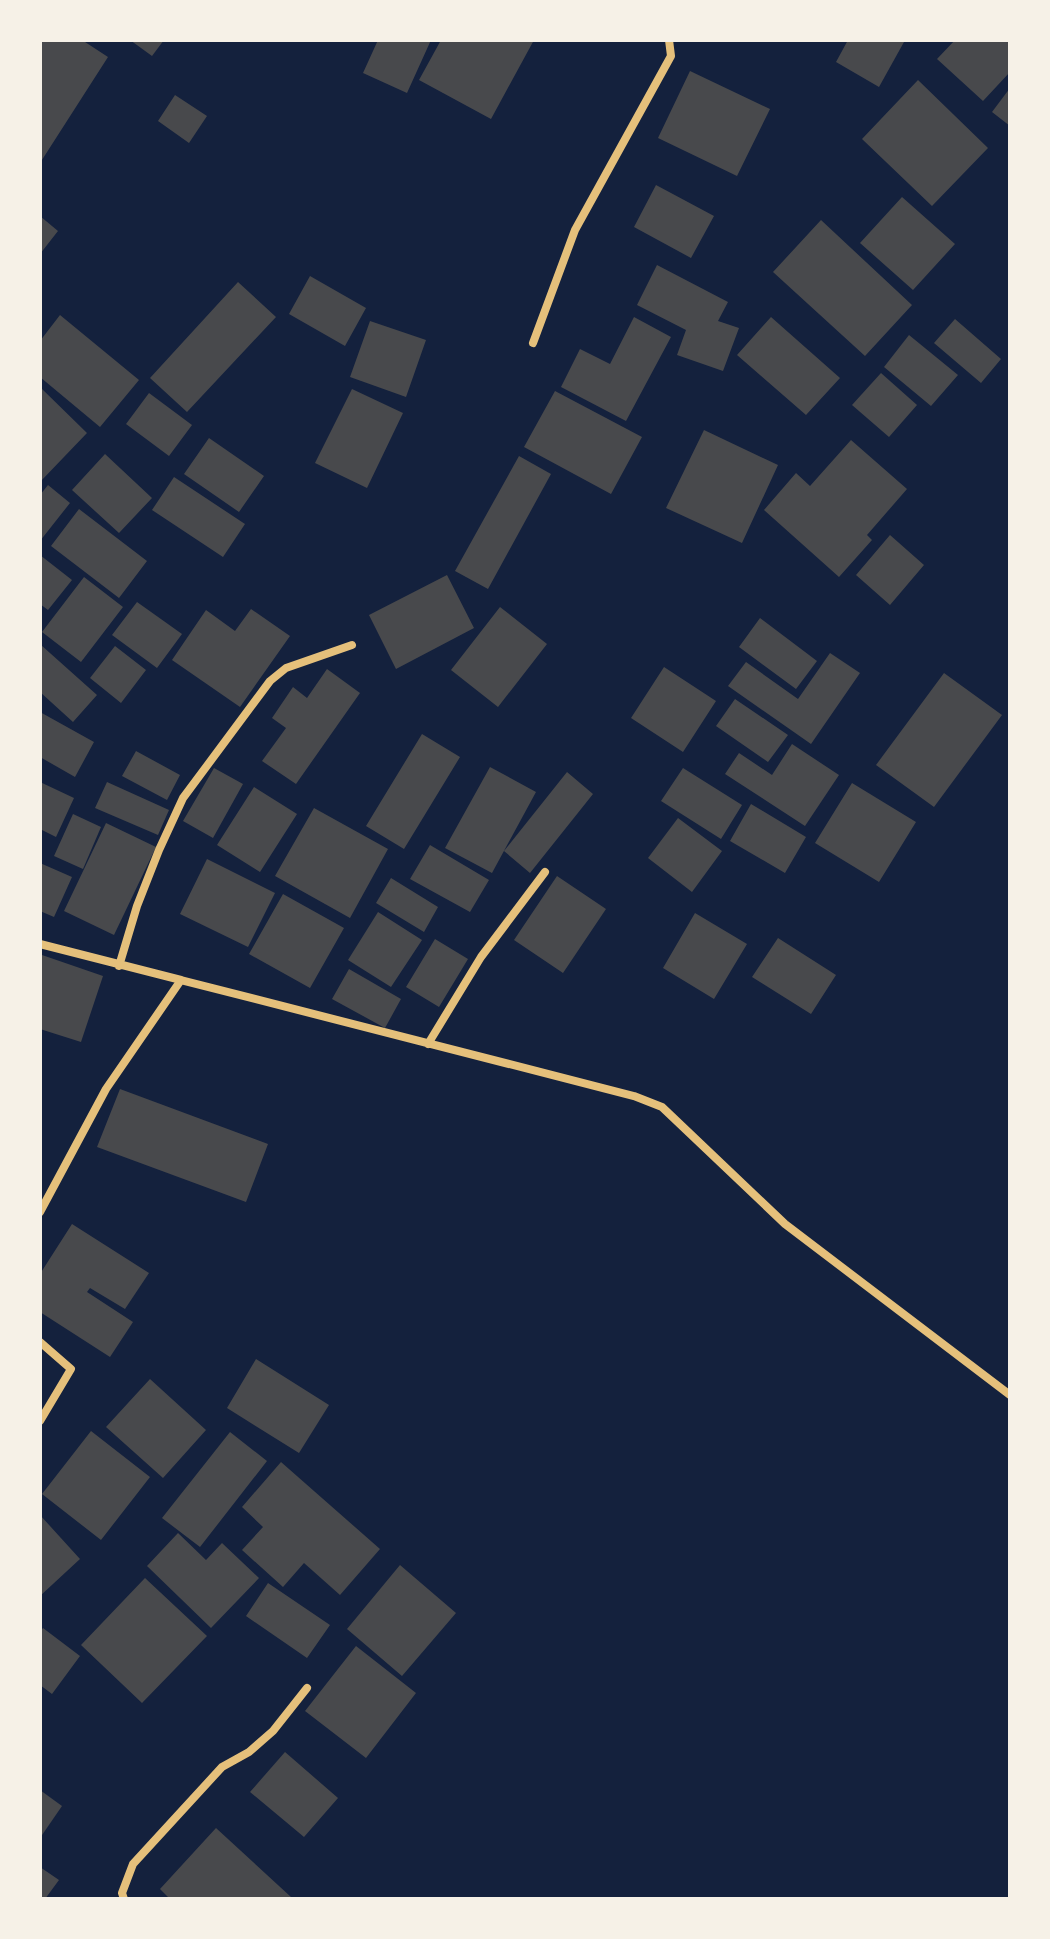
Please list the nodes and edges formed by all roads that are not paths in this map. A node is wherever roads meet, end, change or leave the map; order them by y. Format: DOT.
graph roads {
  1 [pos="669,40"];
  2 [pos="533,343"];
  3 [pos="352,645"];
  4 [pos="545,872"];
  5 [pos="40,944"];
  6 [pos="119,966"];
  7 [pos="181,980"];
  8 [pos="428,1044"];
  9 [pos="40,1212"];
  10 [pos="40,1342"];
  11 [pos="1010,1395"];
  12 [pos="40,1421"];
  13 [pos="307,1688"];
  14 [pos="124,1899"];
  1 -- 2 [label="street"];
  3 -- 6 [label="street"];
  4 -- 8 [label="street"];
  5 -- 6 [label="street"];
  6 -- 7 [label="street"];
  7 -- 8 [label="street"];
  7 -- 9 [label="street"];
  8 -- 11 [label="street"];
  10 -- 12 [label="street"];
  13 -- 14 [label="street"];
}
